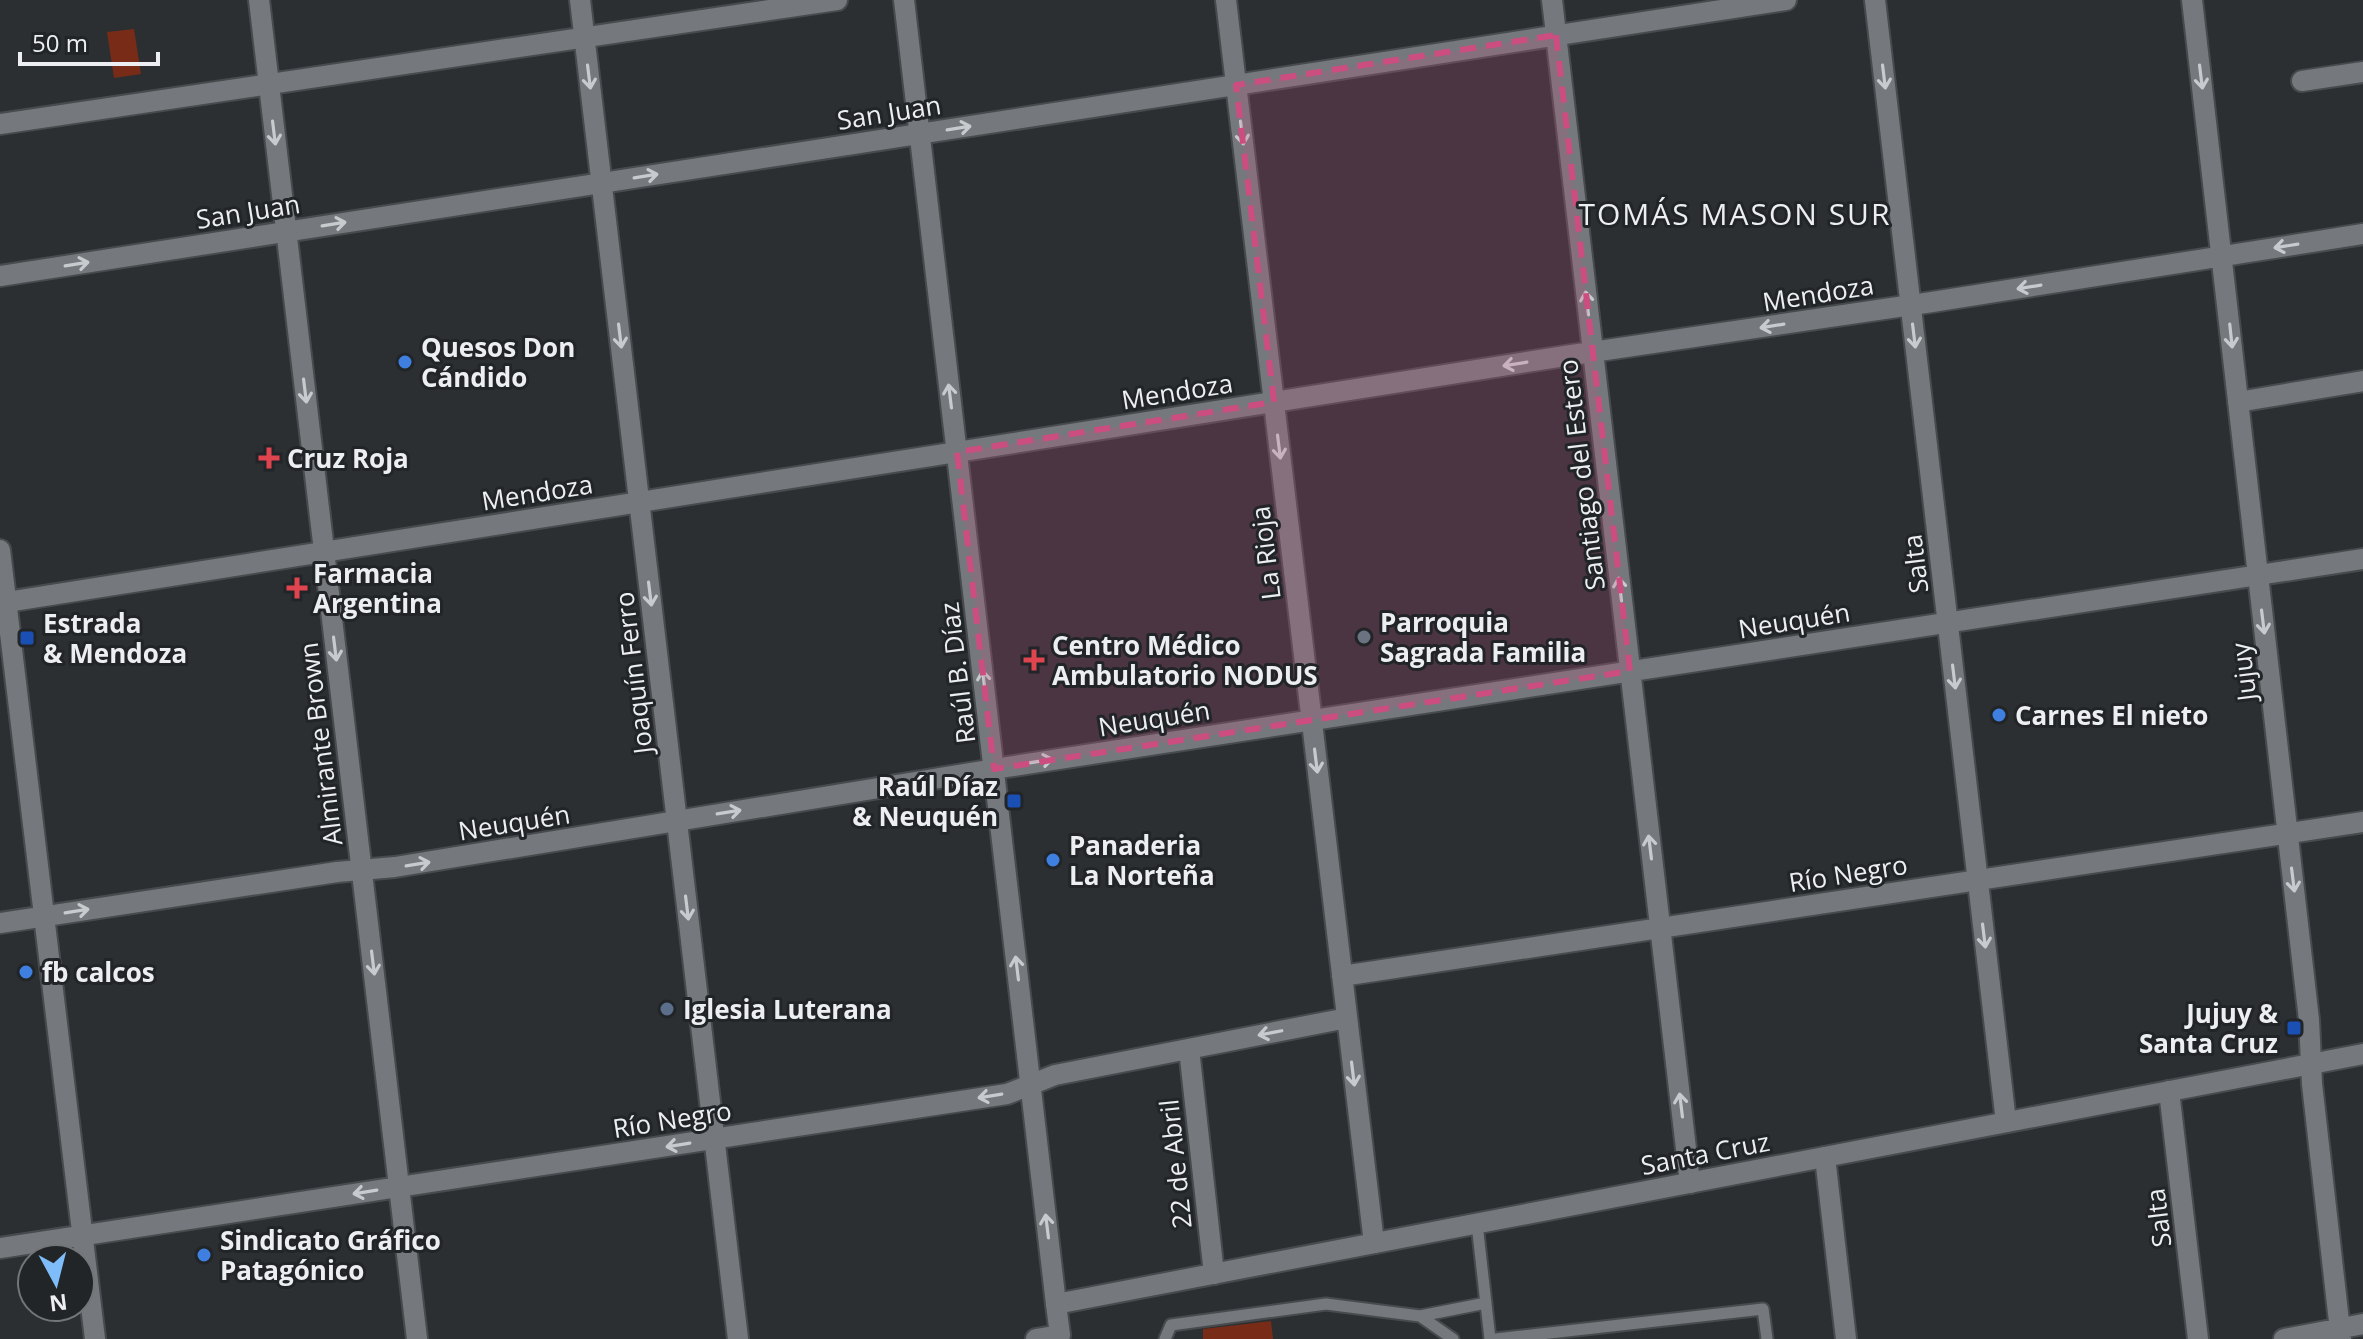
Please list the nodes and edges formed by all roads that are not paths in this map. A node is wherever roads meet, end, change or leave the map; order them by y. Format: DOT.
graph roads {
  1 [pos="259,0"];
  2 [pos="580,0"];
  3 [pos="837,0"];
  4 [pos="904,0"];
  5 [pos="1226,0"];
  6 [pos="1552,0"];
  7 [pos="1786,0"];
  8 [pos="1875,0"];
  9 [pos="2192,0"];
  10 [pos="1556,35"];
  11 [pos="584,38"];
  12 [pos="2363,72"];
  13 [pos="2302,81"];
  14 [pos="268,84"];
  15 [pos="1236,85"];
  16 [pos="0,124"];
  17 [pos="920,134"];
  18 [pos="602,183"];
  19 [pos="286,232"];
  20 [pos="2363,234"];
  21 [pos="2222,256"];
  22 [pos="0,276"];
  23 [pos="1910,305"];
  24 [pos="1593,353"];
  25 [pos="2363,381"];
  26 [pos="1274,402"];
  27 [pos="2238,402"];
  28 [pos="957,452"];
  29 [pos="639,502"];
  30 [pos="0,550"];
  31 [pos="324,552"];
  32 [pos="2363,559"];
  33 [pos="2258,575"];
  34 [pos="3,602"];
  35 [pos="1948,623"];
  36 [pos="1630,671"];
  37 [pos="1311,720"];
  38 [pos="994,769"];
  39 [pos="677,821"];
  40 [pos="2363,822"];
  41 [pos="2287,833"];
  42 [pos="362,871"];
  43 [pos="1978,880"];
  44 [pos="44,916"];
  45 [pos="0,923"];
  46 [pos="1660,928"];
  47 [pos="1342,976"];
  48 [pos="1347,1018"];
  49 [pos="1189,1049"];
  50 [pos="2363,1054"];
  51 [pos="2312,1064"];
  52 [pos="1031,1085"];
  53 [pos="2169,1091"];
  54 [pos="2006,1122"];
  55 [pos="714,1139"];
  56 [pos="1825,1157"];
  57 [pos="1690,1183"];
  58 [pos="399,1187"];
  59 [pos="1477,1224"];
  60 [pos="82,1236"];
  61 [pos="1374,1243"];
  62 [pos="0,1248"];
  63 [pos="1214,1274"];
  64 [pos="1486,1303"];
  65 [pos="1056,1304"];
  66 [pos="1420,1316"];
  67 [pos="2363,1324"];
  68 [pos="2340,1334"];
  69 [pos="1060,1337"];
  70 [pos="95,1339"];
  71 [pos="417,1339"];
  72 [pos="738,1339"];
  73 [pos="1036,1339"];
  74 [pos="1165,1339"];
  75 [pos="1453,1339"];
  76 [pos="1493,1339"];
  77 [pos="1767,1339"];
  78 [pos="1846,1339"];
  79 [pos="2198,1339"];
  80 [pos="2284,1339"];
  1 -- 14 [label="street, Almirante Brown"];
  2 -- 11 [label="street, Joaquín Ferro"];
  3 -- 11 [label="street"];
  4 -- 17 [label="street, Raúl B. Díaz"];
  5 -- 15 [label="street, La Rioja"];
  6 -- 10 [label="street, Santiago del Estero"];
  7 -- 10 [label="street, San Juan"];
  8 -- 23 [label="street, Salta, one-way"];
  9 -- 21 [label="street, Jujuy, one-way"];
  10 -- 15 [label="street, San Juan"];
  24 -- 10 [label="street, Santiago del Estero, one-way"];
  11 -- 14 [label="street"];
  11 -- 18 [label="street, Joaquín Ferro, one-way"];
  12 -- 13 [label="street"];
  14 -- 16 [label="street"];
  14 -- 19 [label="street, Almirante Brown, one-way"];
  17 -- 15 [label="street, San Juan, one-way"];
  15 -- 26 [label="street, La Rioja, one-way"];
  18 -- 17 [label="street, San Juan, one-way"];
  28 -- 17 [label="street, Raúl B. Díaz, one-way"];
  19 -- 18 [label="street, San Juan, one-way"];
  18 -- 29 [label="street, Joaquín Ferro, one-way"];
  22 -- 19 [label="street, San Juan, one-way"];
  19 -- 31 [label="street, Almirante Brown, one-way"];
  20 -- 21 [label="street, Mendoza, one-way"];
  21 -- 23 [label="street, Mendoza, one-way"];
  21 -- 27 [label="street, Jujuy, one-way"];
  23 -- 24 [label="street, Mendoza, one-way"];
  23 -- 35 [label="street, Salta, one-way"];
  24 -- 26 [label="street, Mendoza, one-way"];
  36 -- 24 [label="street, Santiago del Estero, one-way"];
  25 -- 27 [label="street"];
  26 -- 28 [label="street, Mendoza"];
  26 -- 37 [label="street, La Rioja, one-way"];
  27 -- 33 [label="street, Jujuy"];
  28 -- 29 [label="street, Mendoza"];
  38 -- 28 [label="street, Raúl B. Díaz, one-way"];
  29 -- 31 [label="street, Mendoza"];
  29 -- 39 [label="street, Joaquín Ferro, one-way"];
  30 -- 34 [label="street"];
  31 -- 34 [label="street, Mendoza"];
  31 -- 42 [label="street, Almirante Brown, one-way"];
  32 -- 33 [label="street, Neuquén"];
  33 -- 35 [label="street, Neuquén"];
  33 -- 41 [label="street, Jujuy, one-way"];
  34 -- 44 [label="street"];
  35 -- 36 [label="street, Neuquén"];
  35 -- 43 [label="street, Salta, one-way"];
  36 -- 37 [label="street, Neuquén"];
  46 -- 36 [label="street, Santiago del Estero, one-way"];
  38 -- 37 [label="street, Neuquén, one-way"];
  37 -- 47 [label="street, La Rioja, one-way"];
  39 -- 38 [label="street, Neuquén, one-way"];
  52 -- 38 [label="street, Raúl B. Díaz, one-way"];
  42 -- 39 [label="street, Neuquén, one-way"];
  39 -- 55 [label="street, Joaquín Ferro, one-way"];
  40 -- 41 [label="street, Río Negro"];
  41 -- 43 [label="street, Río Negro"];
  41 -- 51 [label="street, Jujuy, one-way"];
  44 -- 42 [label="street, Neuquén, one-way"];
  42 -- 58 [label="street, Almirante Brown, one-way"];
  43 -- 46 [label="street, Río Negro"];
  43 -- 54 [label="street, Salta, one-way"];
  44 -- 45 [label="street, Neuquén"];
  44 -- 60 [label="street"];
  46 -- 47 [label="street, Río Negro"];
  57 -- 46 [label="street, Santiago del Estero, one-way"];
  47 -- 48 [label="street, La Rioja"];
  48 -- 49 [label="street, Río Negro, one-way"];
  48 -- 61 [label="street, La Rioja, one-way"];
  49 -- 52 [label="street, Río Negro"];
  49 -- 63 [label="street, 22 de Abril"];
  50 -- 51 [label="street, Santa Cruz"];
  51 -- 53 [label="street, Santa Cruz"];
  51 -- 68 [label="street, Jujuy"];
  52 -- 55 [label="street, Río Negro, one-way"];
  65 -- 52 [label="street, Raúl B. Díaz, one-way"];
  53 -- 54 [label="street, Santa Cruz"];
  53 -- 79 [label="street, Salta"];
  54 -- 56 [label="street, Santa Cruz"];
  55 -- 58 [label="street, Río Negro, one-way"];
  55 -- 72 [label="street, Joaquín Ferro"];
  56 -- 57 [label="street, Santa Cruz"];
  56 -- 78 [label="street"];
  57 -- 59 [label="street, Santa Cruz"];
  58 -- 60 [label="street, Río Negro, one-way"];
  58 -- 71 [label="street, Almirante Brown"];
  59 -- 61 [label="street, Santa Cruz"];
  59 -- 64 [label="lane"];
  60 -- 62 [label="street, Río Negro"];
  60 -- 70 [label="street"];
  61 -- 63 [label="street, Santa Cruz"];
  63 -- 65 [label="street, Santa Cruz"];
  64 -- 66 [label="lane"];
  64 -- 76 [label="lane"];
  65 -- 69 [label="street, Raúl B. Díaz"];
  66 -- 74 [label="lane"];
  66 -- 75 [label="lane"];
  67 -- 68 [label="street"];
  68 -- 80 [label="street"];
  69 -- 73 [label="street"];
  76 -- 77 [label="lane"];
}
